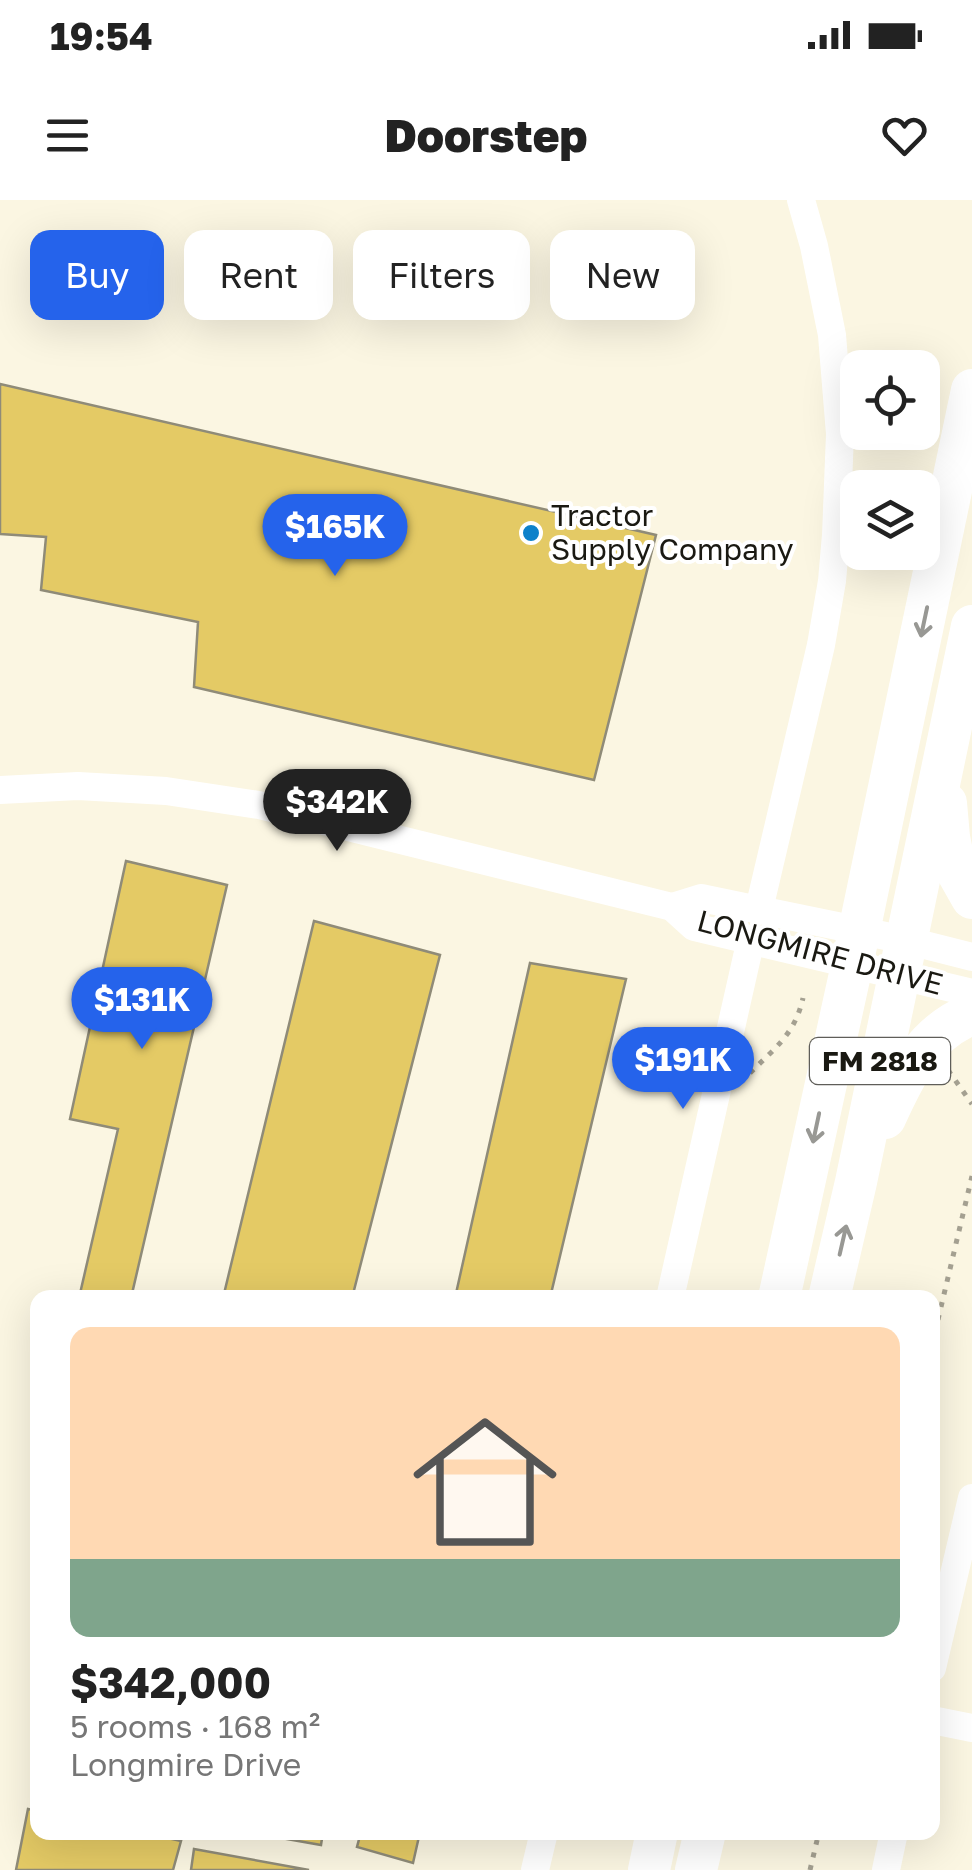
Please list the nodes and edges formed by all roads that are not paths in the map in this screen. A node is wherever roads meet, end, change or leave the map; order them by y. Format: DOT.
graph roads {
  1 [pos="801,200"];
  2 [pos="972,390"];
  3 [pos="972,626"];
  4 [pos="944,763"];
  5 [pos="0,790"];
  6 [pos="972,898"];
  7 [pos="672,906"];
  8 [pos="760,909"];
  9 [pos="752,940"];
  10 [pos="855,947"];
  11 [pos="901,957"];
  12 [pos="972,957"];
  13 [pos="972,992"];
  14 [pos="972,1014"];
  15 [pos="856,1182"];
  16 [pos="672,1290"];
  17 [pos="781,1290"];
  18 [pos="831,1290"];
  19 [pos="972,1498"];
  20 [pos="940,1634"];
  21 [pos="940,1722"];
  22 [pos="972,1728"];
  23 [pos="542,1840"];
  24 [pos="656,1840"];
  25 [pos="703,1840"];
  26 [pos="892,1840"];
  27 [pos="535,1870"];
  28 [pos="649,1870"];
  29 [pos="696,1870"];
  30 [pos="886,1870"];
  1 -- 8 [label="street"];
  2 -- 10 [label="highway, FM 2818, one-way"];
  3 -- 4 [label="highway, FM 2818"];
  4 -- 6 [label="highway"];
  4 -- 11 [label="highway, FM 2818"];
  5 -- 7 [label="street, LONGMIRE DRIVE"];
  7 -- 8 [label="street, LONGMIRE DRIVE"];
  7 -- 9 [label="street, LONGMIRE DRIVE"];
  8 -- 10 [label="street, LONGMIRE DRIVE"];
  9 -- 10 [label="street, LONGMIRE DRIVE"];
  9 -- 16 [label="street"];
  10 -- 11 [label="street, LONGMIRE DRIVE"];
  10 -- 17 [label="highway, FM 2818, one-way"];
  11 -- 12 [label="street, LONGMIRE DRIVE"];
  11 -- 13 [label="street, LONGMIRE DRIVE"];
  11 -- 15 [label="highway, FM 2818"];
  14 -- 15 [label="highway"];
  18 -- 15 [label="highway, FM 2818, one-way"];
  19 -- 20 [label="street"];
  21 -- 22 [label="street"];
  23 -- 27 [label="street"];
  24 -- 28 [label="highway"];
  25 -- 29 [label="highway"];
  26 -- 30 [label="street"];
}
